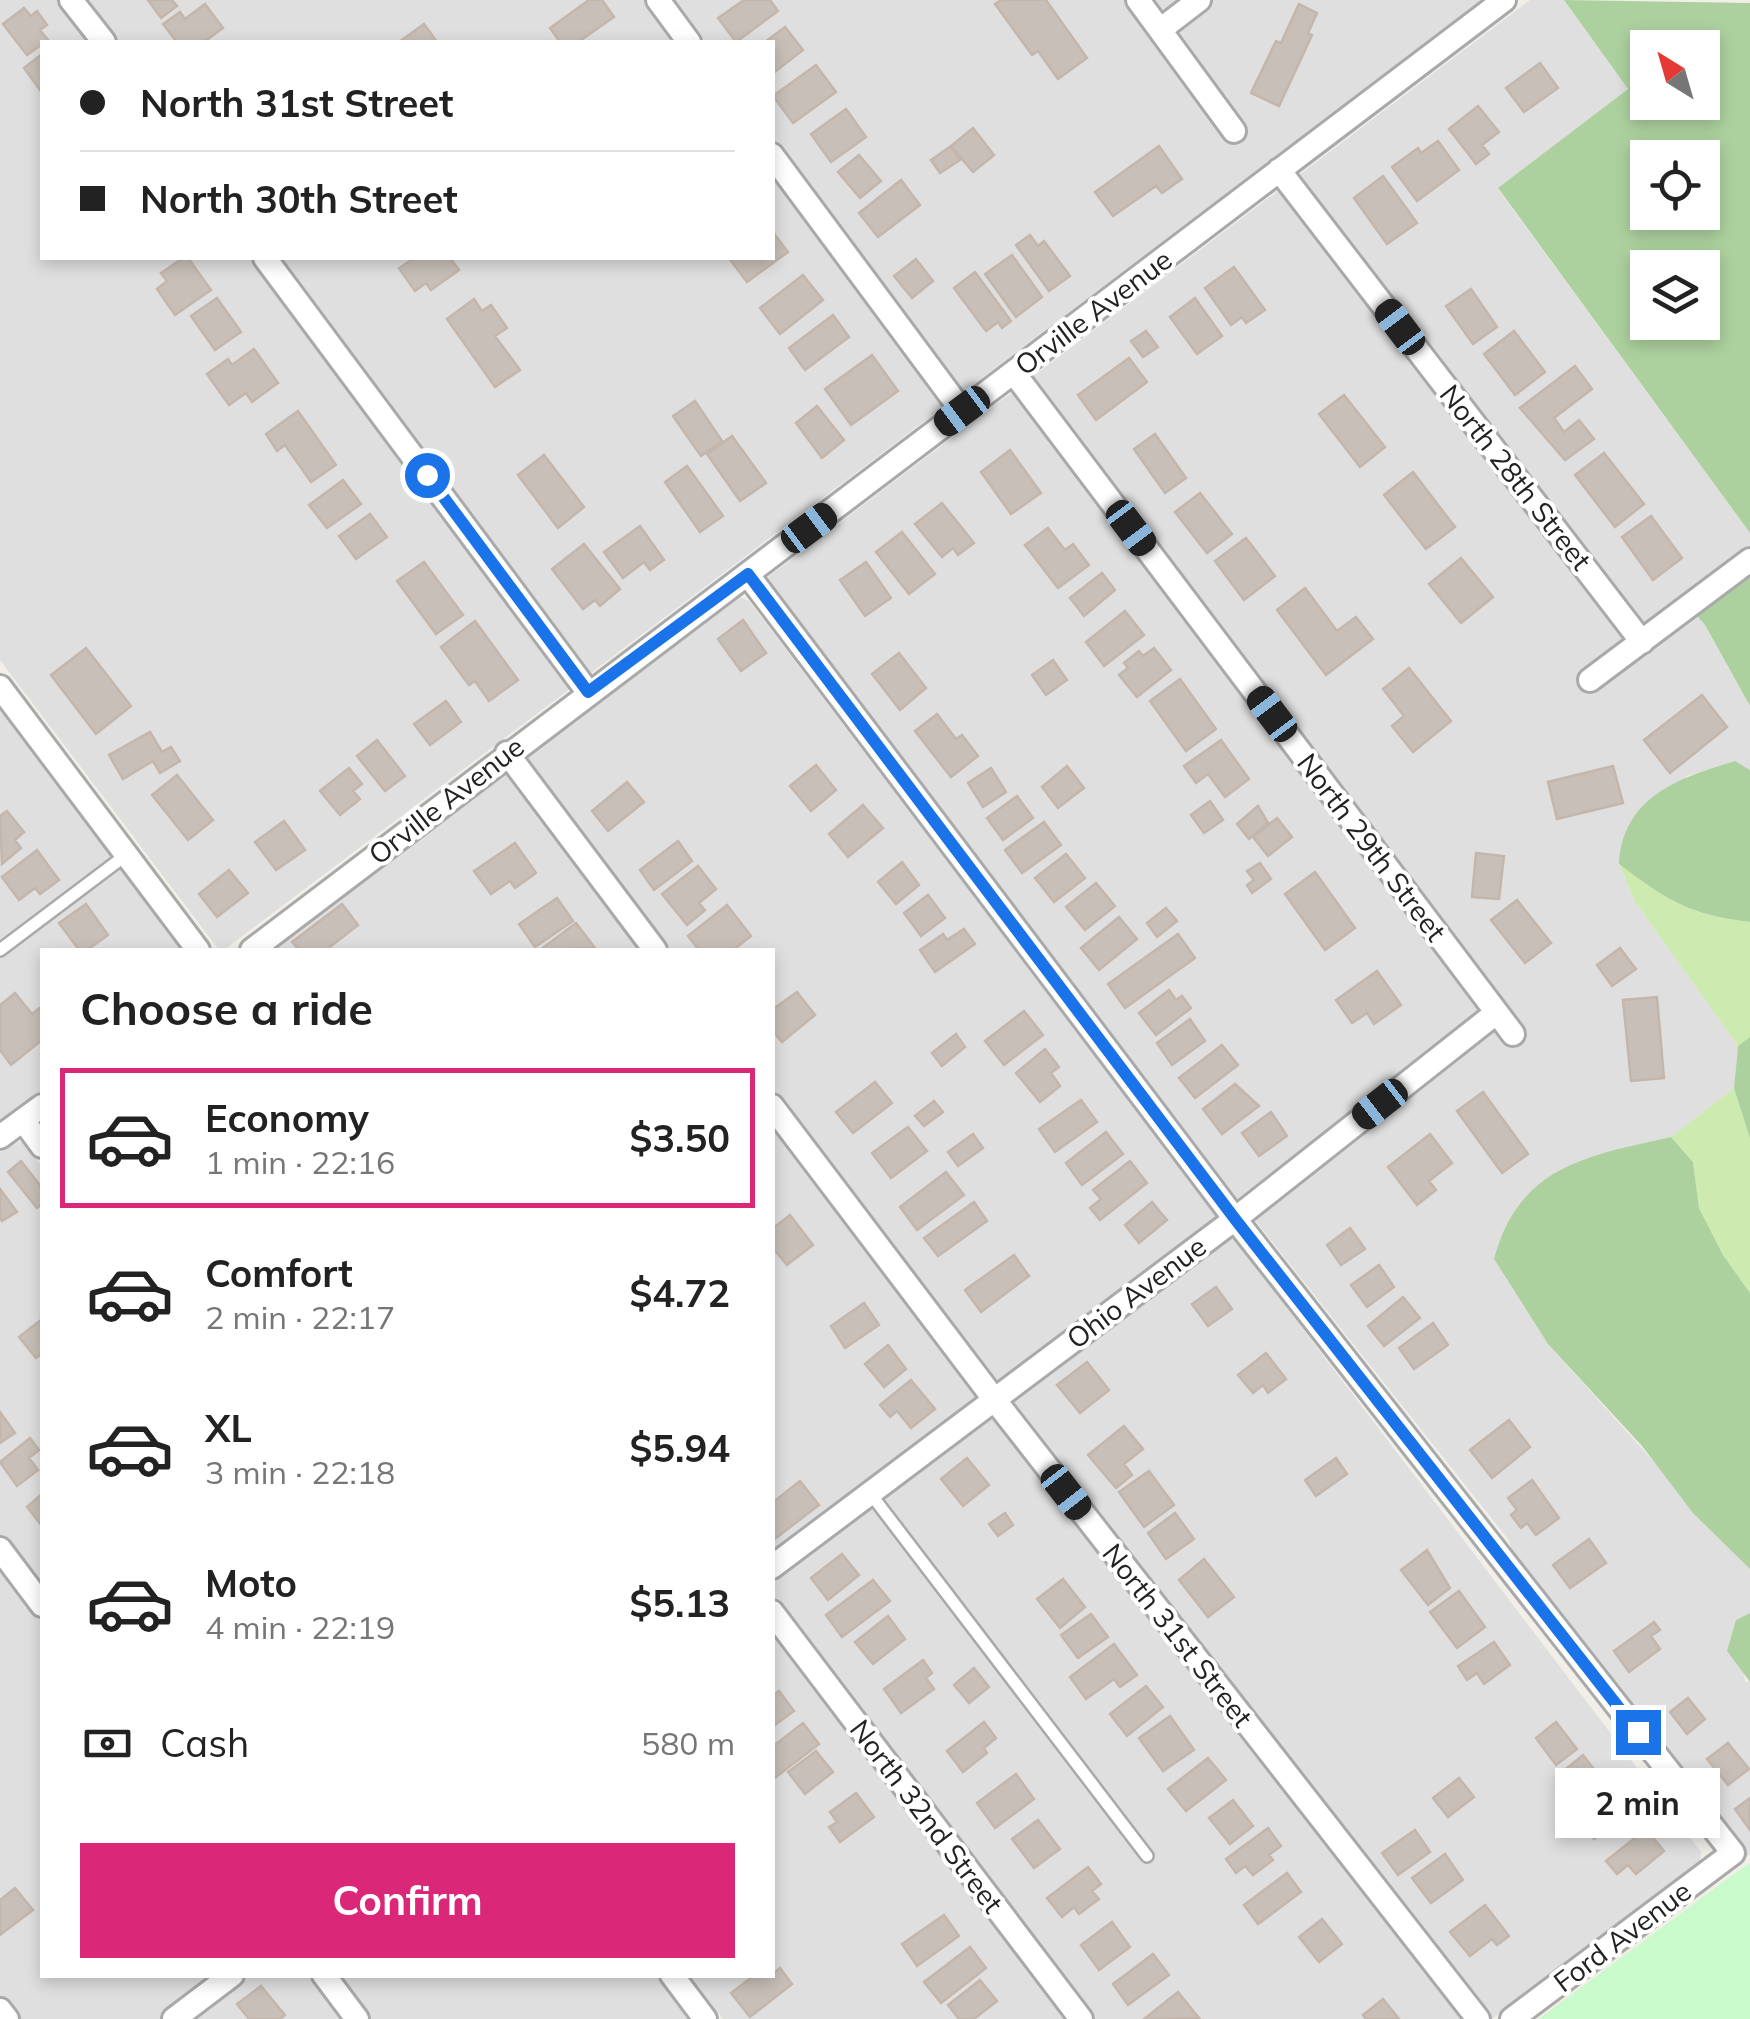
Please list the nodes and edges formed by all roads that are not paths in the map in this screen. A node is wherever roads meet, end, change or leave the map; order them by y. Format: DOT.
graph roads {
  1 [pos="72,0"];
  2 [pos="658,0"];
  3 [pos="1138,0"];
  4 [pos="1199,0"];
  5 [pos="1504,0"];
  6 [pos="1160,30"];
  7 [pos="102,40"];
  8 [pos="688,40"];
  9 [pos="1234,131"];
  10 [pos="775,159"];
  11 [pos="1280,170"];
  12 [pos="266,260"];
  13 [pos="1014,373"];
  14 [pos="962,411"];
  15 [pos="1750,560"];
  16 [pos="748,574"];
  17 [pos="1642,642"];
  18 [pos="1590,680"];
  19 [pos="0,687"];
  20 [pos="588,692"];
  21 [pos="506,754"];
  22 [pos="126,854"];
  23 [pos="263,947"];
  24 [pos="196,948"];
  25 [pos="653,948"];
  26 [pos="0,950"];
  27 [pos="1496,1012"];
  28 [pos="1514,1034"];
  29 [pos="40,1107"];
  30 [pos="775,1110"];
  31 [pos="23,1120"];
  32 [pos="0,1138"];
  33 [pos="40,1143"];
  34 [pos="1235,1219"];
  35 [pos="994,1399"];
  36 [pos="870,1492"];
  37 [pos="0,1549"];
  38 [pos="775,1564"];
  39 [pos="40,1602"];
  40 [pos="775,1616"];
  41 [pos="1148,1856"];
  42 [pos="228,1978"];
  43 [pos="326,1978"];
  44 [pos="674,1978"];
  45 [pos="0,2010"];
  46 [pos="6,2019"];
  47 [pos="174,2019"];
  48 [pos="357,2019"];
  49 [pos="705,2019"];
  50 [pos="1081,2019"];
  51 [pos="1478,2019"];
  52 [pos="1512,2019"];
  1 -- 7 [label="street"];
  2 -- 8 [label="street"];
  3 -- 6 [label="street"];
  4 -- 6 [label="street"];
  5 -- 11 [label="street, Orville Avenue"];
  6 -- 9 [label="street"];
  10 -- 14 [label="street"];
  11 -- 13 [label="street, Orville Avenue"];
  11 -- 17 [label="street, North 28th Street"];
  12 -- 20 [label="street"];
  13 -- 14 [label="street, Orville Avenue"];
  13 -- 27 [label="street, North 29th Street"];
  14 -- 16 [label="street, Orville Avenue"];
  15 -- 17 [label="street"];
  16 -- 20 [label="street, Orville Avenue"];
  16 -- 34 [label="street"];
  17 -- 18 [label="street"];
  19 -- 22 [label="street"];
  20 -- 21 [label="street, Orville Avenue"];
  21 -- 23 [label="street, Orville Avenue"];
  21 -- 25 [label="street"];
  22 -- 24 [label="street"];
  22 -- 26 [label="lane"];
  27 -- 28 [label="street, North 29th Street"];
  27 -- 34 [label="street, Ohio Avenue"];
  29 -- 31 [label="street"];
  30 -- 35 [label="street, North 31st Street"];
  31 -- 32 [label="street"];
  31 -- 33 [label="street"];
  34 -- 35 [label="street, Ohio Avenue"];
  34 -- 52 [label="street, Ford Avenue"];
  35 -- 36 [label="street, Ohio Avenue"];
  35 -- 51 [label="street, North 31st Street"];
  36 -- 38 [label="street, Ohio Avenue"];
  36 -- 41 [label="lane"];
  37 -- 39 [label="street"];
  40 -- 50 [label="street, North 32nd Street"];
  42 -- 47 [label="street"];
  43 -- 48 [label="street"];
  44 -- 49 [label="street"];
  45 -- 46 [label="street"];
}
